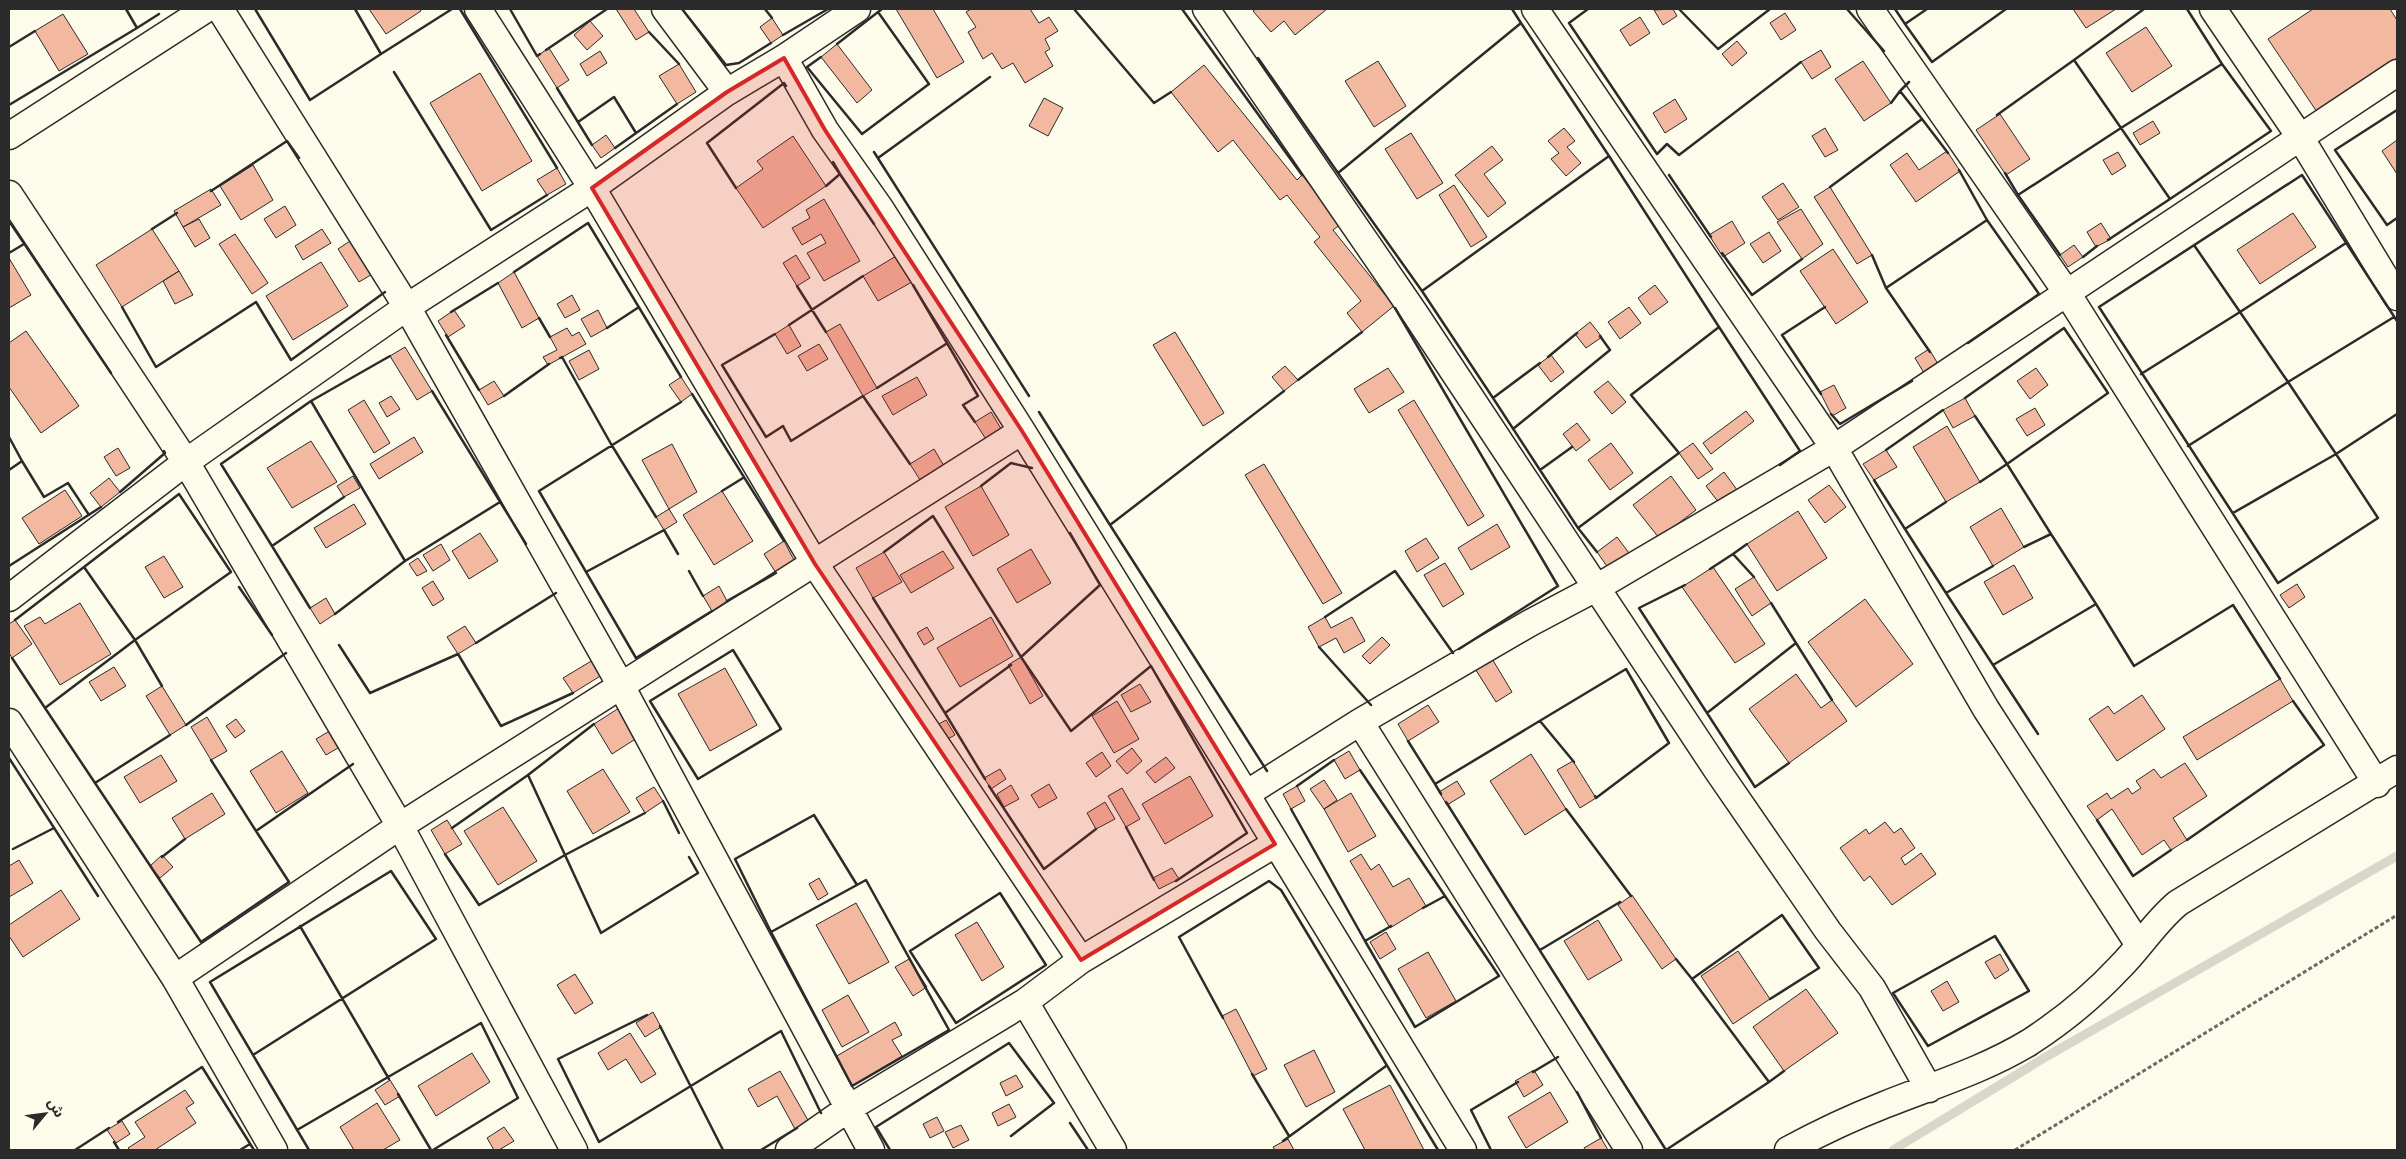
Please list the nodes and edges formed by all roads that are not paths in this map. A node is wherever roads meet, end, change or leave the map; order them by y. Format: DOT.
graph roads {
  1 [pos="206,9"];
  2 [pos="220,9"];
  3 [pos="478,9"];
  4 [pos="665,9"];
  5 [pos="857,9"];
  6 [pos="1206,9"];
  7 [pos="1536,9"];
  8 [pos="1870,9"];
  9 [pos="2213,9"];
  10 [pos="784,58"];
  11 [pos="2397,73"];
  12 [pos="727,92"];
  13 [pos="9,136"];
  14 [pos="2300,137"];
  15 [pos="592,188"];
  16 [pos="9,194"];
  17 [pos="2067,293"];
  18 [pos="2397,297"];
  19 [pos="407,307"];
  20 [pos="1022,431"];
  21 [pos="1834,448"];
  22 [pos="186,462"];
  23 [pos="815,564"];
  24 [pos="1596,588"];
  25 [pos="9,598"];
  26 [pos="620,684"];
  27 [pos="9,722"];
  28 [pos="1360,722"];
  29 [pos="2387,776"];
  30 [pos="1246,794"];
  31 [pos="400,826"];
  32 [pos="1275,844"];
  33 [pos="2139,945"];
  34 [pos="1081,960"];
  35 [pos="175,978"];
  36 [pos="1025,1002"];
  37 [pos="1929,1089"];
  38 [pos="849,1108"];
  39 [pos="274,1150"];
  40 [pos="574,1150"];
  41 [pos="790,1150"];
  42 [pos="871,1150"];
  43 [pos="1113,1150"];
  44 [pos="1463,1150"];
  45 [pos="1629,1150"];
  46 [pos="1788,1150"];
  1 -- 13 [label="street"];
  2 -- 19 [label="street"];
  3 -- 15 [label="street"];
  4 -- 12 [label="street"];
  5 -- 10 [label="street"];
  6 -- 24 [label="street"];
  7 -- 21 [label="street"];
  8 -- 17 [label="street"];
  9 -- 14 [label="street"];
  10 -- 12 [label="street"];
  10 -- 20 [label="street"];
  11 -- 14 [label="street"];
  12 -- 15 [label="street"];
  14 -- 17 [label="street"];
  14 -- 18 [label="street"];
  15 -- 19 [label="street"];
  15 -- 23 [label="street"];
  16 -- 22 [label="street"];
  17 -- 21 [label="street"];
  17 -- 29 [label="street"];
  19 -- 22 [label="street"];
  19 -- 26 [label="street"];
  20 -- 23 [label="street"];
  20 -- 30 [label="street"];
  21 -- 24 [label="street"];
  21 -- 33 [label="street"];
  22 -- 25 [label="street"];
  22 -- 31 [label="street"];
  23 -- 26 [label="street"];
  23 -- 34 [label="street"];
  24 -- 28 [label="street"];
  24 -- 37 [label="street"];
  26 -- 31 [label="street"];
  26 -- 38 [label="street"];
  27 -- 35 [label="street"];
  28 -- 30 [label="street"];
  28 -- 45 [label="street"];
  29 -- 33 [label="street"];
  30 -- 32 [label="street"];
  31 -- 35 [label="street"];
  31 -- 40 [label="street"];
  32 -- 34 [label="street"];
  32 -- 44 [label="street"];
  33 -- 37 [label="street"];
  34 -- 36 [label="street"];
  35 -- 39 [label="street"];
  36 -- 38 [label="street"];
  36 -- 43 [label="street"];
  37 -- 46 [label="street"];
  38 -- 41 [label="street"];
  38 -- 42 [label="street"];
}
